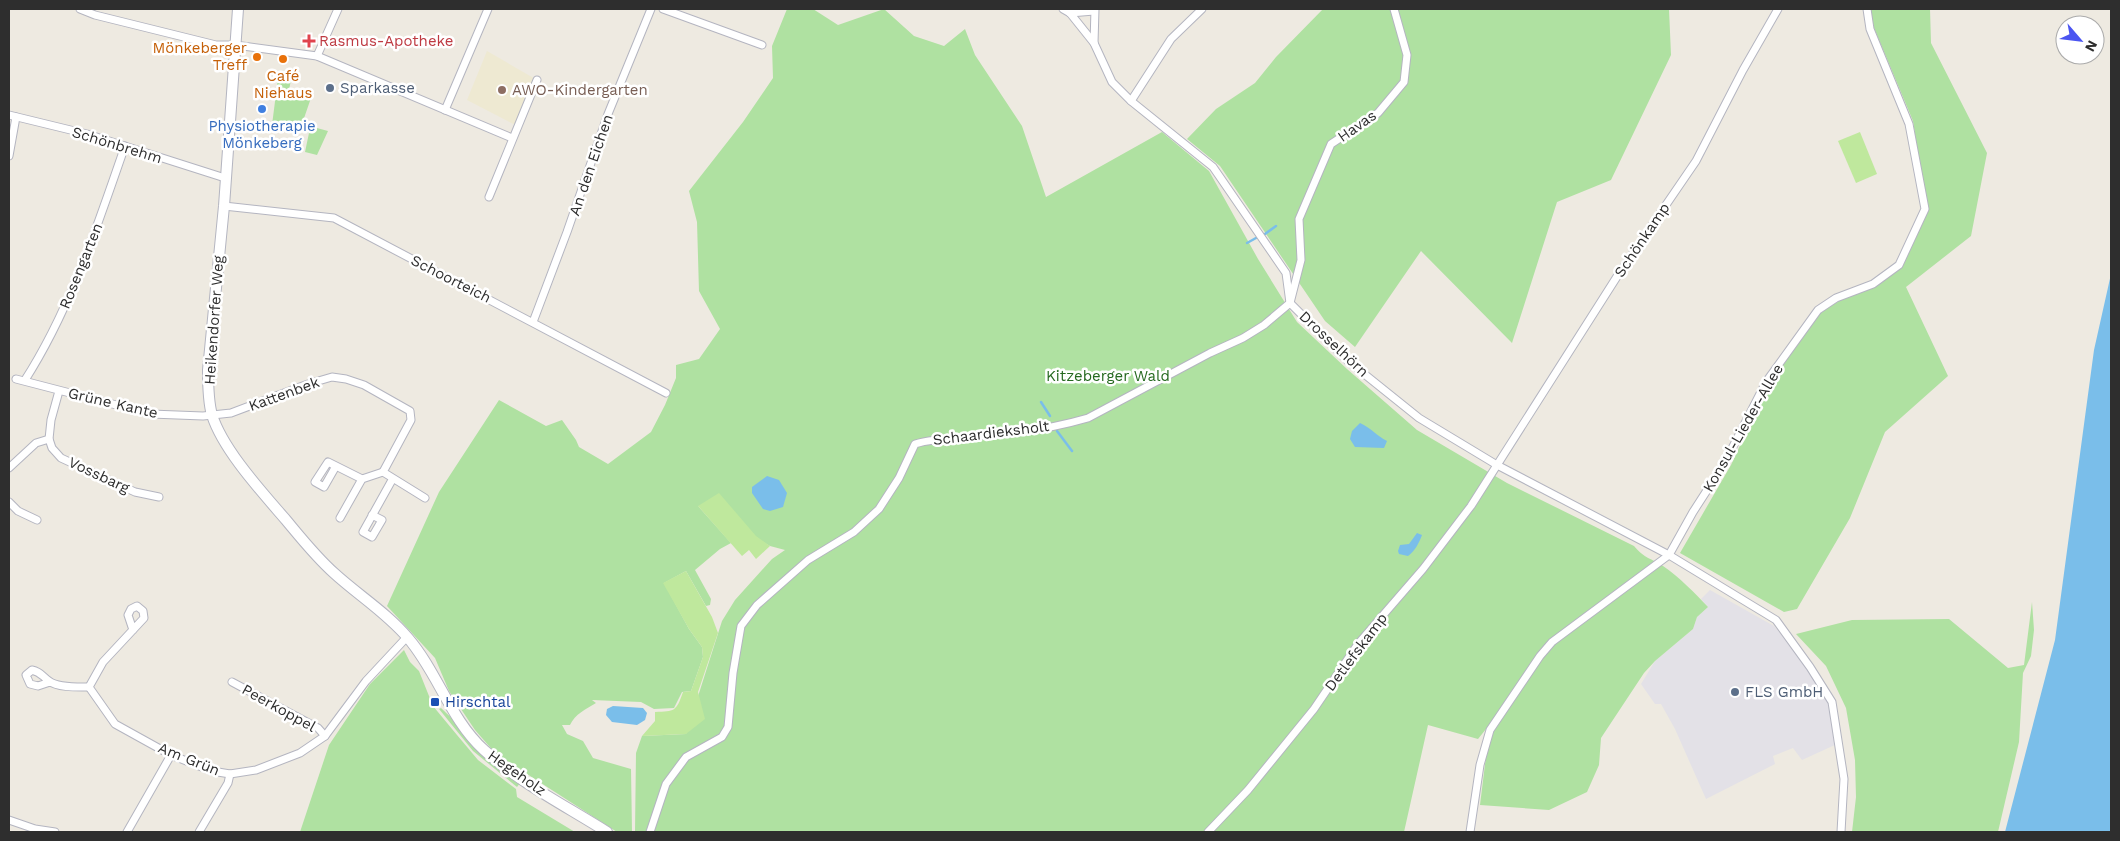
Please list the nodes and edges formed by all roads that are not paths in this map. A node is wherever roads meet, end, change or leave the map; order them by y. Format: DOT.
graph roads {
  1 [pos="80,9"];
  2 [pos="238,9"];
  3 [pos="338,9"];
  4 [pos="488,9"];
  5 [pos="652,9"];
  6 [pos="663,9"];
  7 [pos="1202,9"];
  8 [pos="1394,9"];
  9 [pos="1778,9"];
  10 [pos="1867,9"];
  11 [pos="1094,10"];
  12 [pos="1066,11"];
  13 [pos="1094,43"];
  14 [pos="235,45"];
  15 [pos="762,46"];
  16 [pos="317,56"];
  17 [pos="536,80"];
  18 [pos="1131,101"];
  19 [pos="445,110"];
  20 [pos="12,116"];
  21 [pos="512,138"];
  22 [pos="125,146"];
  23 [pos="9,156"];
  24 [pos="225,178"];
  25 [pos="488,197"];
  26 [pos="224,206"];
  27 [pos="1290,303"];
  28 [pos="532,322"];
  29 [pos="16,379"];
  30 [pos="24,380"];
  31 [pos="59,390"];
  32 [pos="666,393"];
  33 [pos="212,415"];
  34 [pos="48,439"];
  35 [pos="1497,465"];
  36 [pos="336,466"];
  37 [pos="9,468"];
  38 [pos="382,472"];
  39 [pos="362,479"];
  40 [pos="392,480"];
  41 [pos="159,497"];
  42 [pos="425,498"];
  43 [pos="9,502"];
  44 [pos="372,515"];
  45 [pos="340,518"];
  46 [pos="37,520"];
  47 [pos="1669,555"];
  48 [pos="133,630"];
  49 [pos="407,637"];
  50 [pos="50,682"];
  51 [pos="232,682"];
  52 [pos="89,687"];
  53 [pos="444,696"];
  54 [pos="325,736"];
  55 [pos="171,755"];
  56 [pos="230,774"];
  57 [pos="9,820"];
  58 [pos="55,832"];
  59 [pos="126,832"];
  60 [pos="199,832"];
  61 [pos="607,832"];
  62 [pos="650,832"];
  63 [pos="1208,832"];
  64 [pos="1470,832"];
  65 [pos="1841,832"];
  1 -- 14 [label="street"];
  2 -- 14 [label="street, Heikendorfer Weg"];
  3 -- 16 [label="street"];
  4 -- 19 [label="street"];
  5 -- 28 [label="street, An den Eichen"];
  6 -- 15 [label="street"];
  7 -- 18 [label="street"];
  8 -- 27 [label="street, Havas"];
  9 -- 35 [label="street, Schönkamp"];
  10 -- 47 [label="street, Konsul-Lieder-Allee"];
  11 -- 12 [label="street"];
  11 -- 13 [label="street, Drosselhörn"];
  12 -- 13 [label="street"];
  13 -- 18 [label="street, Drosselhörn"];
  14 -- 16 [label="street"];
  14 -- 24 [label="street, Heikendorfer Weg"];
  16 -- 19 [label="street"];
  17 -- 21 [label="street"];
  18 -- 27 [label="street, Drosselhörn"];
  19 -- 21 [label="street"];
  20 -- 22 [label="street, Schönbrehm"];
  20 -- 23 [label="street"];
  21 -- 25 [label="street"];
  22 -- 24 [label="street, Schönbrehm"];
  22 -- 30 [label="street, Rosengarten"];
  24 -- 26 [label="street, Heikendorfer Weg"];
  26 -- 28 [label="street, Schoorteich"];
  26 -- 33 [label="street, Heikendorfer Weg"];
  27 -- 35 [label="street, Drosselhörn"];
  27 -- 62 [label="street, Schaardieksholt"];
  28 -- 32 [label="street, Schoorteich"];
  29 -- 30 [label="street, Grüne Kante"];
  30 -- 31 [label="street, Grüne Kante"];
  31 -- 33 [label="street, Grüne Kante"];
  31 -- 34 [label="street"];
  33 -- 38 [label="street, Kattenbek"];
  33 -- 49 [label="street, Heikendorfer Weg"];
  34 -- 37 [label="street"];
  34 -- 41 [label="street, Vossbarg"];
  35 -- 47 [label="street, Drosselhörn"];
  35 -- 63 [label="street, Detlefskamp"];
  36 -- 39 [label="street"];
  38 -- 39 [label="street"];
  38 -- 40 [label="street"];
  39 -- 45 [label="street"];
  40 -- 42 [label="street"];
  40 -- 44 [label="street"];
  43 -- 46 [label="street"];
  47 -- 64 [label="street, Konsul-Lieder-Allee"];
  47 -- 65 [label="street, Drosselhörn"];
  48 -- 52 [label="street"];
  49 -- 53 [label="street, Heikendorfer Weg"];
  49 -- 54 [label="street, Am Grün"];
  50 -- 52 [label="street"];
  51 -- 54 [label="street, Peerkoppel"];
  52 -- 55 [label="street, Am Grün"];
  53 -- 61 [label="street, Hegeholz"];
  54 -- 56 [label="street, Am Grün"];
  55 -- 56 [label="street, Am Grün"];
  55 -- 59 [label="street"];
  56 -- 60 [label="street"];
  57 -- 58 [label="street"];
}
